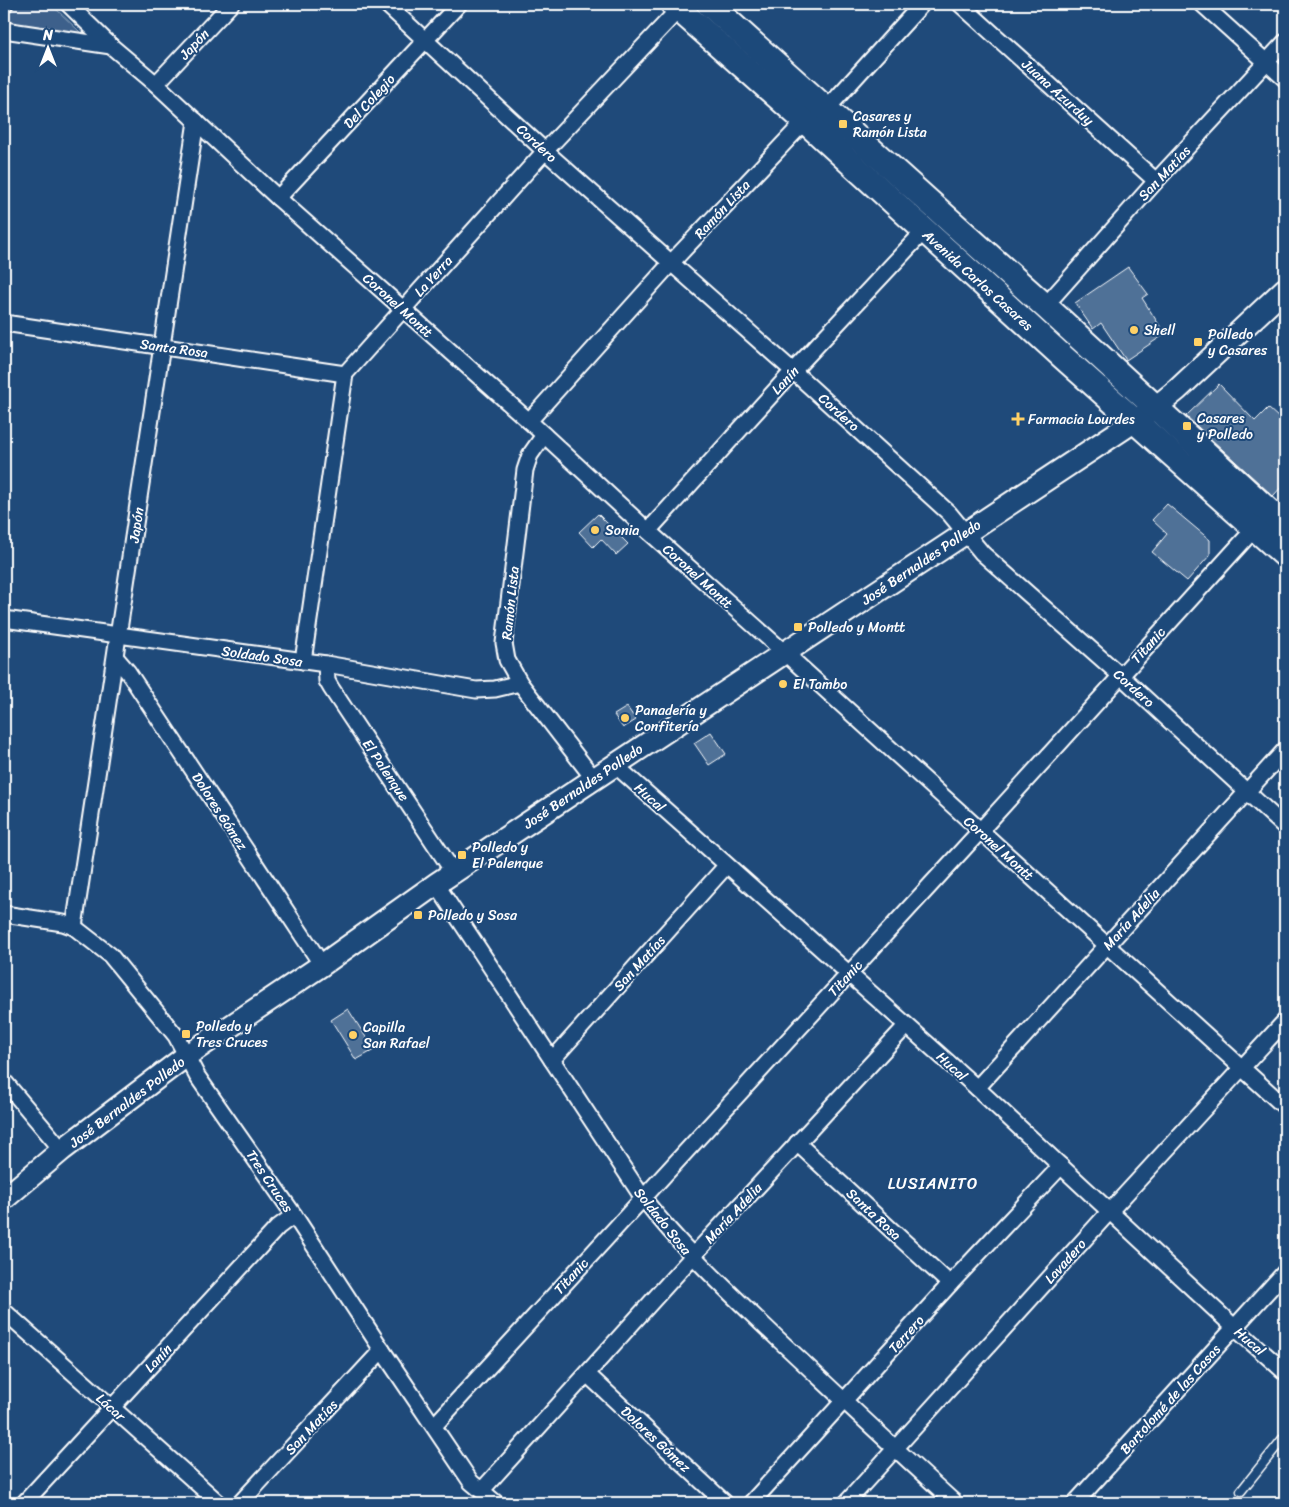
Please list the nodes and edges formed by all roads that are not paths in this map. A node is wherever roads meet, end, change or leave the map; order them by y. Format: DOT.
graph roads {
  1 [pos="68,4"];
  2 [pos="231,4"];
  3 [pos="386,4"];
  4 [pos="459,4"];
  5 [pos="709,4"];
  6 [pos="922,4"];
  7 [pos="960,4"];
  8 [pos="1202,4"];
  9 [pos="676,7"];
  10 [pos="4,30"];
  11 [pos="426,40"];
  12 [pos="1285,42"];
  13 [pos="111,46"];
  14 [pos="1267,62"];
  15 [pos="1285,79"];
  16 [pos="156,84"];
  17 [pos="826,108"];
  18 [pos="805,121"];
  19 [pos="196,122"];
  20 [pos="545,151"];
  21 [pos="1156,181"];
  22 [pos="278,198"];
  23 [pos="924,231"];
  24 [pos="671,263"];
  25 [pos="1283,294"];
  26 [pos="1045,306"];
  27 [pos="403,309"];
  28 [pos="4,323"];
  29 [pos="163,346"];
  30 [pos="793,371"];
  31 [pos="344,374"];
  32 [pos="1156,406"];
  33 [pos="529,421"];
  34 [pos="1134,421"];
  35 [pos="544,435"];
  36 [pos="1285,526"];
  37 [pos="1255,528"];
  38 [pos="648,531"];
  39 [pos="965,532"];
  40 [pos="1285,555"];
  41 [pos="4,619"];
  42 [pos="120,635"];
  43 [pos="785,653"];
  44 [pos="116,658"];
  45 [pos="303,661"];
  46 [pos="326,664"];
  47 [pos="1120,676"];
  48 [pos="520,683"];
  49 [pos="1285,750"];
  50 [pos="615,765"];
  51 [pos="594,779"];
  52 [pos="1248,791"];
  53 [pos="1285,827"];
  54 [pos="980,832"];
  55 [pos="726,866"];
  56 [pos="445,878"];
  57 [pos="4,914"];
  58 [pos="74,928"];
  59 [pos="1107,945"];
  60 [pos="322,965"];
  61 [pos="848,974"];
  62 [pos="1285,1021"];
  63 [pos="906,1026"];
  64 [pos="186,1056"];
  65 [pos="552,1060"];
  66 [pos="1242,1068"];
  67 [pos="4,1081"];
  68 [pos="977,1088"];
  69 [pos="1285,1108"];
  70 [pos="797,1143"];
  71 [pos="62,1150"];
  72 [pos="1061,1166"];
  73 [pos="642,1198"];
  74 [pos="4,1199"];
  75 [pos="1110,1211"];
  76 [pos="294,1215"];
  77 [pos="692,1257"];
  78 [pos="1285,1272"];
  79 [pos="950,1284"];
  80 [pos="4,1311"];
  81 [pos="1235,1328"];
  82 [pos="382,1350"];
  83 [pos="1285,1372"];
  84 [pos="587,1374"];
  85 [pos="845,1402"];
  86 [pos="112,1408"];
  87 [pos="434,1426"];
  88 [pos="1285,1436"];
  89 [pos="896,1449"];
  90 [pos="482,1490"];
  91 [pos="1241,1491"];
  92 [pos="24,1503"];
  93 [pos="219,1503"];
  94 [pos="240,1503"];
  95 [pos="496,1503"];
  96 [pos="725,1503"];
  97 [pos="752,1503"];
  98 [pos="846,1503"];
  99 [pos="955,1503"];
  100 [pos="1075,1503"];
  1 -- 13 [label="street, Coronel Montt"];
  2 -- 16 [label="street, Japón"];
  3 -- 11 [label="street, Cordero"];
  4 -- 11 [label="street, Del Colegio"];
  5 -- 17 [label="main road, Avenida Carlos Casares"];
  6 -- 17 [label="street, Ramón Lista"];
  7 -- 21 [label="street, Juana Azurduy"];
  8 -- 14 [label="street"];
  9 -- 18 [label="main road, Avenida Carlos Casares"];
  9 -- 20 [label="street, La Yerra"];
  10 -- 13 [label="street"];
  11 -- 20 [label="street, Cordero"];
  11 -- 22 [label="street, Del Colegio"];
  12 -- 14 [label="street, San Matías"];
  13 -- 16 [label="street, Coronel Montt"];
  14 -- 15 [label="street"];
  14 -- 21 [label="street, San Matías"];
  16 -- 19 [label="street, Coronel Montt"];
  17 -- 18 [label="street, Ramón Lista"];
  17 -- 26 [label="main road, Avenida Carlos Casares"];
  18 -- 23 [label="main road, Avenida Carlos Casares"];
  18 -- 24 [label="street, Ramón Lista"];
  19 -- 22 [label="street, Coronel Montt"];
  19 -- 29 [label="street, Japón"];
  20 -- 24 [label="street, Cordero"];
  20 -- 27 [label="street, La Yerra"];
  21 -- 26 [label="street, San Matías"];
  22 -- 27 [label="street, Coronel Montt"];
  23 -- 30 [label="street, Lanín"];
  23 -- 34 [label="main road, Avenida Carlos Casares"];
  24 -- 30 [label="street, Cordero"];
  24 -- 33 [label="street, Ramón Lista"];
  25 -- 32 [label="main road, José Bernaldes Polledo"];
  26 -- 32 [label="main road, Avenida Carlos Casares"];
  27 -- 31 [label="street, La Yerra"];
  27 -- 33 [label="street, Coronel Montt"];
  28 -- 29 [label="street, Santa Rosa"];
  29 -- 31 [label="street, Santa Rosa"];
  29 -- 42 [label="street, Japón"];
  30 -- 38 [label="street, Lanín"];
  30 -- 39 [label="street, Cordero"];
  31 -- 45 [label="street"];
  32 -- 34 [label="main road, José Bernaldes Polledo"];
  32 -- 36 [label="main road, Avenida Carlos Casares"];
  33 -- 35 [label="street, Coronel Montt"];
  34 -- 37 [label="main road, Avenida Carlos Casares"];
  34 -- 39 [label="main road, José Bernaldes Polledo"];
  35 -- 38 [label="street, Coronel Montt"];
  35 -- 48 [label="street, Ramón Lista"];
  37 -- 40 [label="main road, Avenida Carlos Casares"];
  37 -- 47 [label="street, Titanic"];
  38 -- 43 [label="street, Coronel Montt"];
  39 -- 43 [label="main road, José Bernaldes Polledo"];
  39 -- 47 [label="street, Cordero"];
  41 -- 42 [label="street, Soldado Sosa"];
  42 -- 44 [label="street, Japón"];
  42 -- 45 [label="street, Soldado Sosa"];
  43 -- 50 [label="main road, José Bernaldes Polledo"];
  43 -- 54 [label="street, Coronel Montt"];
  44 -- 58 [label="street, Japón"];
  44 -- 60 [label="street, Dolores Gómez"];
  45 -- 46 [label="street, Soldado Sosa"];
  46 -- 48 [label="street, Soldado Sosa"];
  46 -- 56 [label="street, El Palenque"];
  47 -- 52 [label="street, Cordero"];
  47 -- 54 [label="street, Titanic"];
  48 -- 51 [label="street, Ramón Lista"];
  49 -- 52 [label="street, María Adelia"];
  50 -- 51 [label="main road, José Bernaldes Polledo"];
  50 -- 55 [label="street, Hucal"];
  51 -- 56 [label="main road, José Bernaldes Polledo"];
  52 -- 53 [label="street, Cordero"];
  52 -- 59 [label="street, María Adelia"];
  54 -- 59 [label="street, Coronel Montt"];
  54 -- 61 [label="street, Titanic"];
  55 -- 61 [label="street, Hucal"];
  55 -- 65 [label="street, San Matías"];
  56 -- 60 [label="main road, José Bernaldes Polledo"];
  56 -- 65 [label="street, Soldado Sosa"];
  57 -- 58 [label="street, Tres Cruces"];
  58 -- 64 [label="street, Tres Cruces"];
  59 -- 66 [label="street, Coronel Montt"];
  59 -- 68 [label="street, María Adelia"];
  60 -- 64 [label="main road, José Bernaldes Polledo"];
  61 -- 63 [label="street, Hucal"];
  61 -- 73 [label="street, Titanic"];
  62 -- 66 [label="street, Lavadero"];
  63 -- 68 [label="street, Hucal"];
  63 -- 70 [label="street, María Adelia"];
  64 -- 71 [label="main road, José Bernaldes Polledo"];
  64 -- 76 [label="street, Tres Cruces"];
  65 -- 73 [label="street, Soldado Sosa"];
  66 -- 69 [label="street, Coronel Montt"];
  66 -- 75 [label="street, Lavadero"];
  67 -- 71 [label="street"];
  68 -- 72 [label="street, Hucal"];
  70 -- 77 [label="street, María Adelia"];
  70 -- 79 [label="street, Santa Rosa"];
  71 -- 74 [label="main road, José Bernaldes Polledo"];
  72 -- 75 [label="street, Hucal"];
  72 -- 79 [label="street, Terrero"];
  73 -- 77 [label="street, Soldado Sosa"];
  73 -- 87 [label="street, Titanic"];
  75 -- 81 [label="street, Hucal"];
  75 -- 89 [label="street, Lavadero"];
  76 -- 82 [label="street, Tres Cruces"];
  76 -- 86 [label="street, Lanín"];
  77 -- 84 [label="street, María Adelia"];
  77 -- 85 [label="street, Soldado Sosa"];
  78 -- 81 [label="street, Bartolomé de las Casas"];
  79 -- 85 [label="street, Terrero"];
  80 -- 86 [label="street, Lácar"];
  81 -- 83 [label="street, Hucal"];
  81 -- 100 [label="street, Bartolomé de las Casas"];
  82 -- 87 [label="street, Tres Cruces"];
  82 -- 94 [label="street, San Matías"];
  84 -- 90 [label="street, María Adelia"];
  84 -- 96 [label="street, Dolores Gómez"];
  85 -- 89 [label="street, Soldado Sosa"];
  85 -- 97 [label="street, Terrero"];
  86 -- 92 [label="street, Lanín"];
  86 -- 93 [label="street, Lácar"];
  87 -- 90 [label="street, Tres Cruces"];
  88 -- 91 [label="lane"];
  89 -- 98 [label="street, Lavadero"];
  89 -- 99 [label="street, Soldado Sosa"];
  90 -- 95 [label="street, Tres Cruces"];
}
